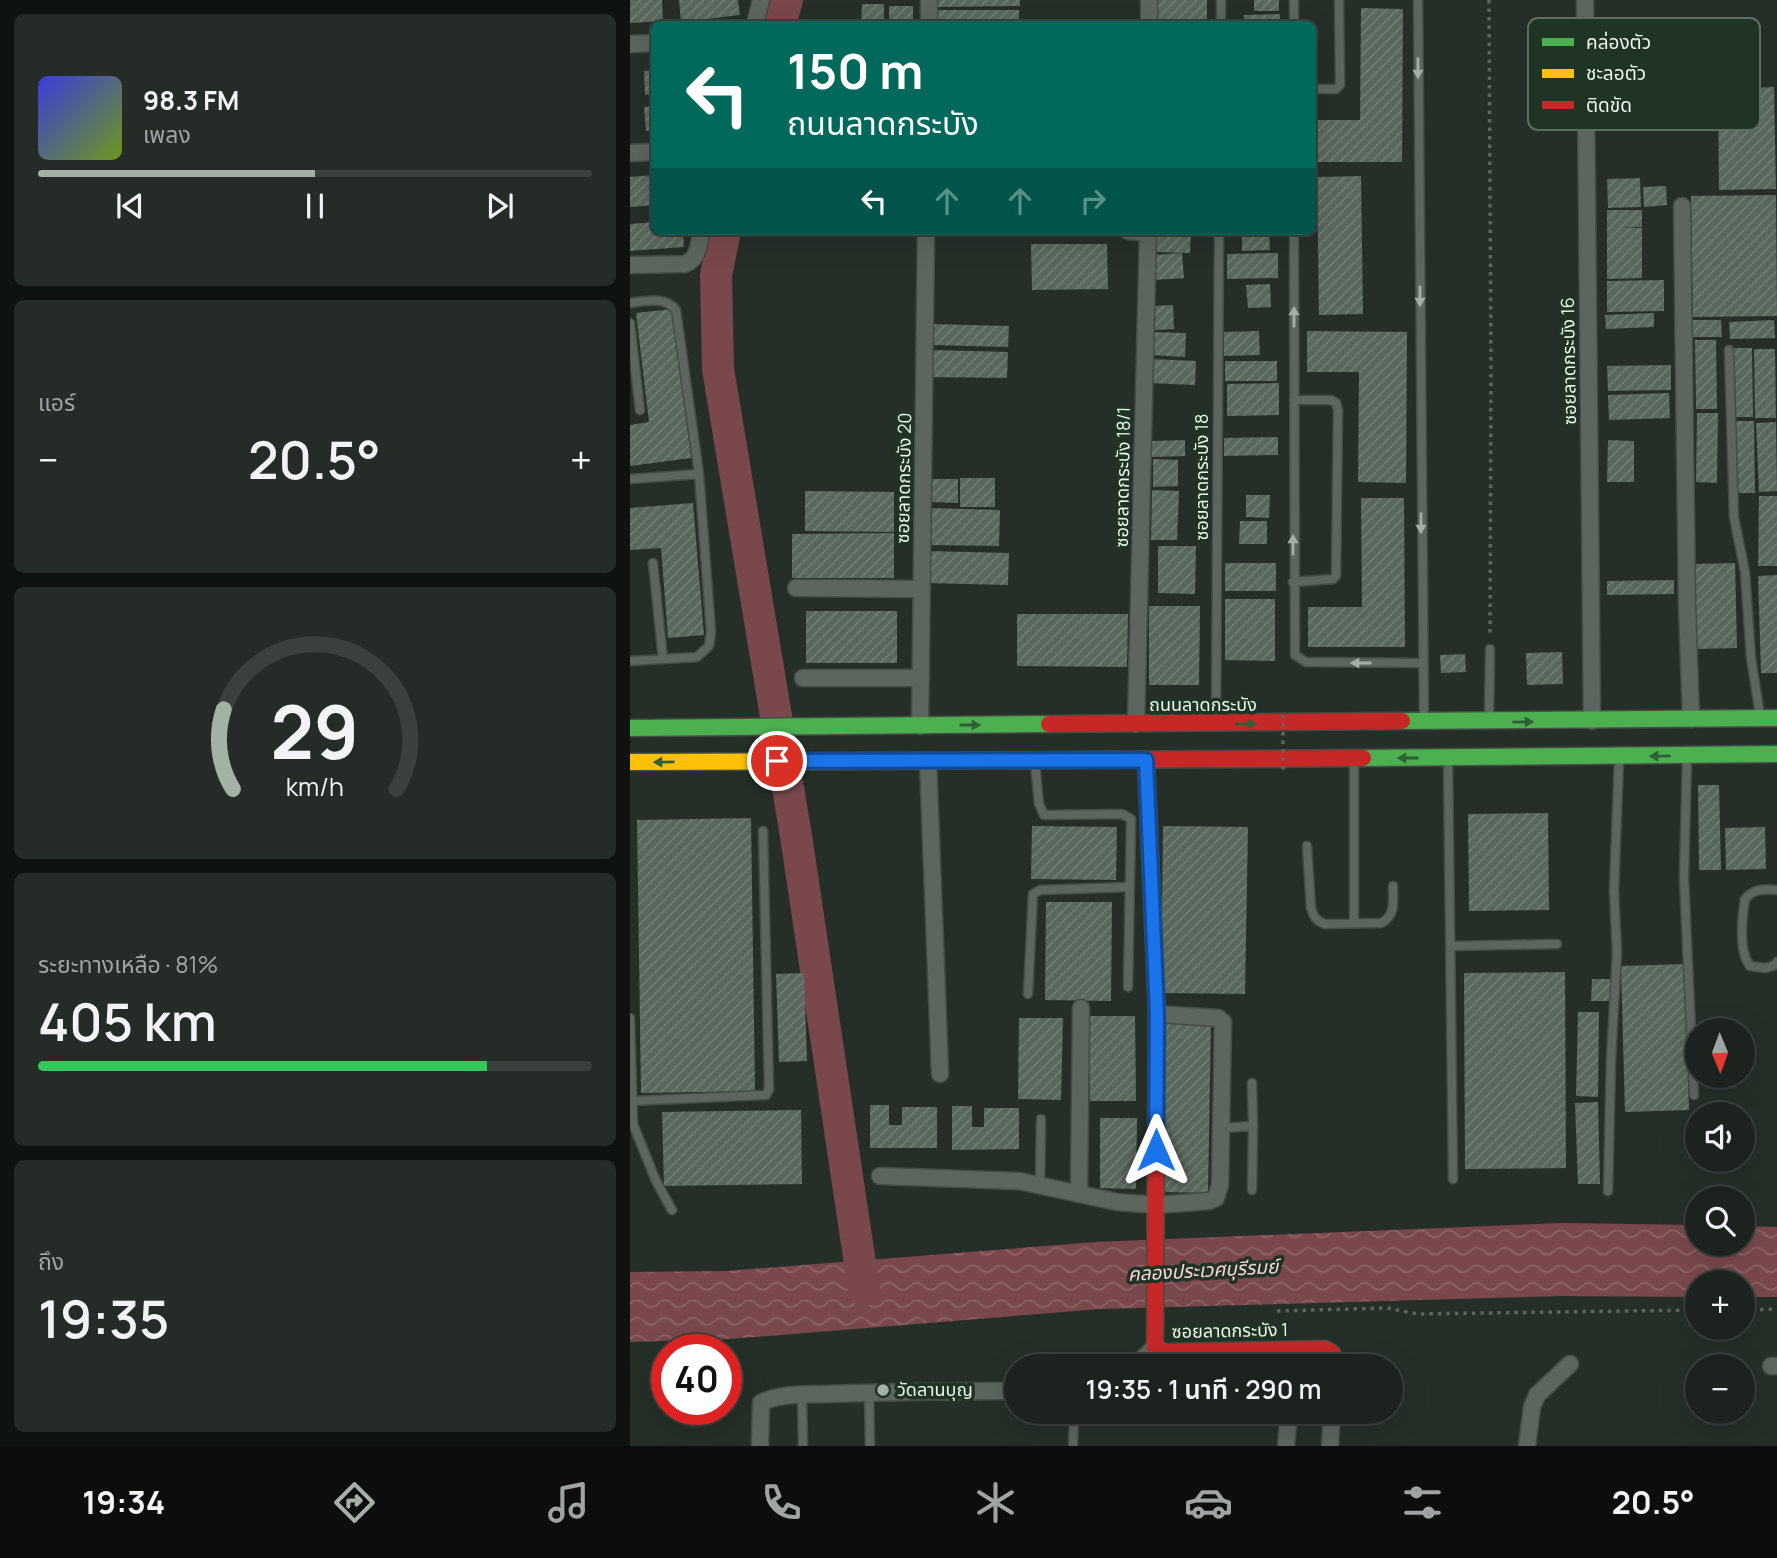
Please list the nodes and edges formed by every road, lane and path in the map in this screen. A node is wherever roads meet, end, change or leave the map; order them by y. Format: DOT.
graph roads {
  1 [pos="761,0"];
  2 [pos="929,0"];
  3 [pos="1150,0"];
  4 [pos="1221,0"];
  5 [pos="1294,0"];
  6 [pos="1339,0"];
  7 [pos="1418,0"];
  8 [pos="1489,0"];
  9 [pos="1585,0"];
  10 [pos="1585,18"];
  11 [pos="756,21"];
  12 [pos="929,21"];
  13 [pos="1149,21"];
  14 [pos="1221,21"];
  15 [pos="1294,21"];
  16 [pos="651,43"];
  17 [pos="630,44"];
  18 [pos="1316,89"];
  19 [pos="1586,130"];
  20 [pos="651,152"];
  21 [pos="630,153"];
  22 [pos="1682,206"];
  23 [pos="700,235"];
  24 [pos="926,235"];
  25 [pos="1148,235"];
  26 [pos="1219,235"];
  27 [pos="1294,235"];
  28 [pos="630,265"];
  29 [pos="630,303"];
  30 [pos="630,323"];
  31 [pos="1729,350"];
  32 [pos="1294,400"];
  33 [pos="639,410"];
  34 [pos="699,474"];
  35 [pos="630,479"];
  36 [pos="653,563"];
  37 [pos="1293,582"];
  38 [pos="796,588"];
  39 [pos="922,589"];
  40 [pos="1490,649"];
  41 [pos="663,659"];
  42 [pos="630,661"];
  43 [pos="1422,663"];
  44 [pos="803,678"];
  45 [pos="921,678"];
  46 [pos="1283,715"];
  47 [pos="1769,718"];
  48 [pos="1691,719"];
  49 [pos="1592,721"];
  50 [pos="1489,722"];
  51 [pos="1424,723"];
  52 [pos="1136,724"];
  53 [pos="1216,724"];
  54 [pos="920,726"];
  55 [pos="630,728"];
  56 [pos="1777,754"];
  57 [pos="1687,755"];
  58 [pos="1619,756"];
  59 [pos="1448,758"];
  60 [pos="1354,759"];
  61 [pos="1035,760"];
  62 [pos="1146,760"];
  63 [pos="928,761"];
  64 [pos="630,762"];
  65 [pos="1283,774"];
  66 [pos="763,831"];
  67 [pos="1307,846"];
  68 [pos="1394,886"];
  69 [pos="1130,887"];
  70 [pos="1777,890"];
  71 [pos="1354,923"];
  72 [pos="1557,944"];
  73 [pos="1452,946"];
  74 [pos="1777,962"];
  75 [pos="1128,987"];
  76 [pos="1028,994"];
  77 [pos="1081,1008"];
  78 [pos="1157,1014"];
  79 [pos="630,1018"];
  80 [pos="940,1074"];
  81 [pos="1252,1083"];
  82 [pos="1694,1095"];
  83 [pos="632,1101"];
  84 [pos="1041,1119"];
  85 [pos="632,1124"];
  86 [pos="1253,1126"];
  87 [pos="1221,1128"];
  88 [pos="880,1175"];
  89 [pos="1453,1179"];
  90 [pos="1040,1185"];
  91 [pos="1252,1190"];
  92 [pos="1608,1191"];
  93 [pos="1079,1194"];
  94 [pos="672,1210"];
  95 [pos="1155,1212"];
  96 [pos="1777,1309"];
  97 [pos="1685,1310"];
  98 [pos="1755,1310"];
  99 [pos="1277,1311"];
  100 [pos="1155,1347"];
  101 [pos="1294,1350"];
  102 [pos="1148,1354"];
  103 [pos="1294,1354"];
  104 [pos="1332,1354"];
  105 [pos="1570,1364"];
  106 [pos="1004,1391"];
  107 [pos="869,1392"];
  108 [pos="802,1395"];
  109 [pos="1073,1424"];
  110 [pos="1288,1424"];
  111 [pos="1331,1424"];
  112 [pos="760,1446"];
  113 [pos="803,1446"];
  114 [pos="870,1446"];
  115 [pos="1073,1446"];
  116 [pos="1286,1446"];
  117 [pos="1330,1446"];
  118 [pos="1527,1446"];
  1 -- 11 [label="street"];
  2 -- 12 [label="street"];
  3 -- 13 [label="street"];
  4 -- 14 [label="lane"];
  5 -- 15 [label="lane"];
  6 -- 18 [label="lane"];
  7 -- 43 [label="lane, one-way"];
  8 -- 40 [label="path"];
  9 -- 10 [label="street, ซอยลาดกระบัง 16"];
  16 -- 17 [label="street"];
  19 -- 49 [label="street, ซอยลาดกระบัง 16"];
  20 -- 21 [label="street"];
  22 -- 48 [label="street"];
  23 -- 28 [label="street"];
  24 -- 39 [label="street, ซอยลาดกระบัง 20"];
  25 -- 52 [label="street, ซอยลาดกระบัง 18/1"];
  26 -- 53 [label="lane, ซอยลาดกระบัง 18"];
  32 -- 27 [label="lane, one-way"];
  29 -- 34 [label="lane"];
  30 -- 33 [label="lane"];
  31 -- 47 [label="lane"];
  37 -- 32 [label="lane, one-way"];
  32 -- 37 [label="lane"];
  34 -- 35 [label="lane"];
  34 -- 41 [label="lane"];
  36 -- 41 [label="lane"];
  43 -- 37 [label="lane, one-way"];
  38 -- 39 [label="street"];
  39 -- 45 [label="street, ซอยลาดกระบัง 20"];
  40 -- 50 [label="lane"];
  41 -- 42 [label="lane"];
  43 -- 51 [label="lane"];
  44 -- 45 [label="street"];
  45 -- 54 [label="street, ซอยลาดกระบัง 20"];
  46 -- 65 [label="path, bridge"];
  47 -- 48 [label="main road, ถนนลาดกระบัง"];
  48 -- 49 [label="main road, ถนนลาดกระบัง"];
  50 -- 49 [label="main road, ถนนลาดกระบัง, one-way"];
  50 -- 51 [label="main road, ถนนลาดกระบัง"];
  53 -- 51 [label="main road, ถนนลาดกระบัง, one-way"];
  52 -- 53 [label="main road, ถนนลาดกระบัง"];
  54 -- 52 [label="main road, ถนนลาดกระบัง, one-way"];
  54 -- 55 [label="main road, ถนนลาดกระบัง"];
  56 -- 57 [label="main road"];
  57 -- 58 [label="main road, one-way"];
  57 -- 82 [label="lane"];
  58 -- 59 [label="main road"];
  58 -- 92 [label="lane"];
  59 -- 60 [label="main road, one-way"];
  59 -- 73 [label="lane"];
  60 -- 62 [label="main road"];
  60 -- 71 [label="lane"];
  61 -- 62 [label="main road"];
  61 -- 63 [label="main road"];
  61 -- 69 [label="lane"];
  62 -- 78 [label="main road, ซอยลาดกระบัง 1"];
  63 -- 64 [label="main road, one-way"];
  63 -- 80 [label="street"];
  66 -- 83 [label="lane"];
  67 -- 71 [label="lane"];
  68 -- 71 [label="lane"];
  69 -- 75 [label="lane"];
  69 -- 76 [label="lane"];
  70 -- 74 [label="lane"];
  72 -- 73 [label="lane"];
  73 -- 89 [label="lane"];
  77 -- 93 [label="street"];
  78 -- 87 [label="street"];
  78 -- 95 [label="main road, ซอยลาดกระบัง 1"];
  79 -- 83 [label="lane"];
  81 -- 86 [label="lane"];
  83 -- 85 [label="lane"];
  84 -- 90 [label="lane"];
  85 -- 94 [label="lane"];
  86 -- 87 [label="lane"];
  86 -- 91 [label="lane"];
  87 -- 95 [label="street"];
  88 -- 90 [label="street"];
  90 -- 93 [label="street"];
  93 -- 95 [label="street"];
  95 -- 100 [label="main road, ซอยลาดกระบัง 1"];
  96 -- 98 [label="path"];
  97 -- 99 [label="path"];
  100 -- 101 [label="main road, ซอยลาดกระบัง 1"];
  100 -- 102 [label="street"];
  101 -- 103 [label="street"];
  101 -- 104 [label="main road, ซอยลาดกระบัง 1"];
  105 -- 118 [label="street"];
  106 -- 107 [label="street"];
  107 -- 108 [label="street"];
  107 -- 114 [label="lane"];
  108 -- 112 [label="street"];
  108 -- 113 [label="lane"];
  109 -- 115 [label="lane"];
  110 -- 116 [label="street"];
  111 -- 117 [label="street"];
}
